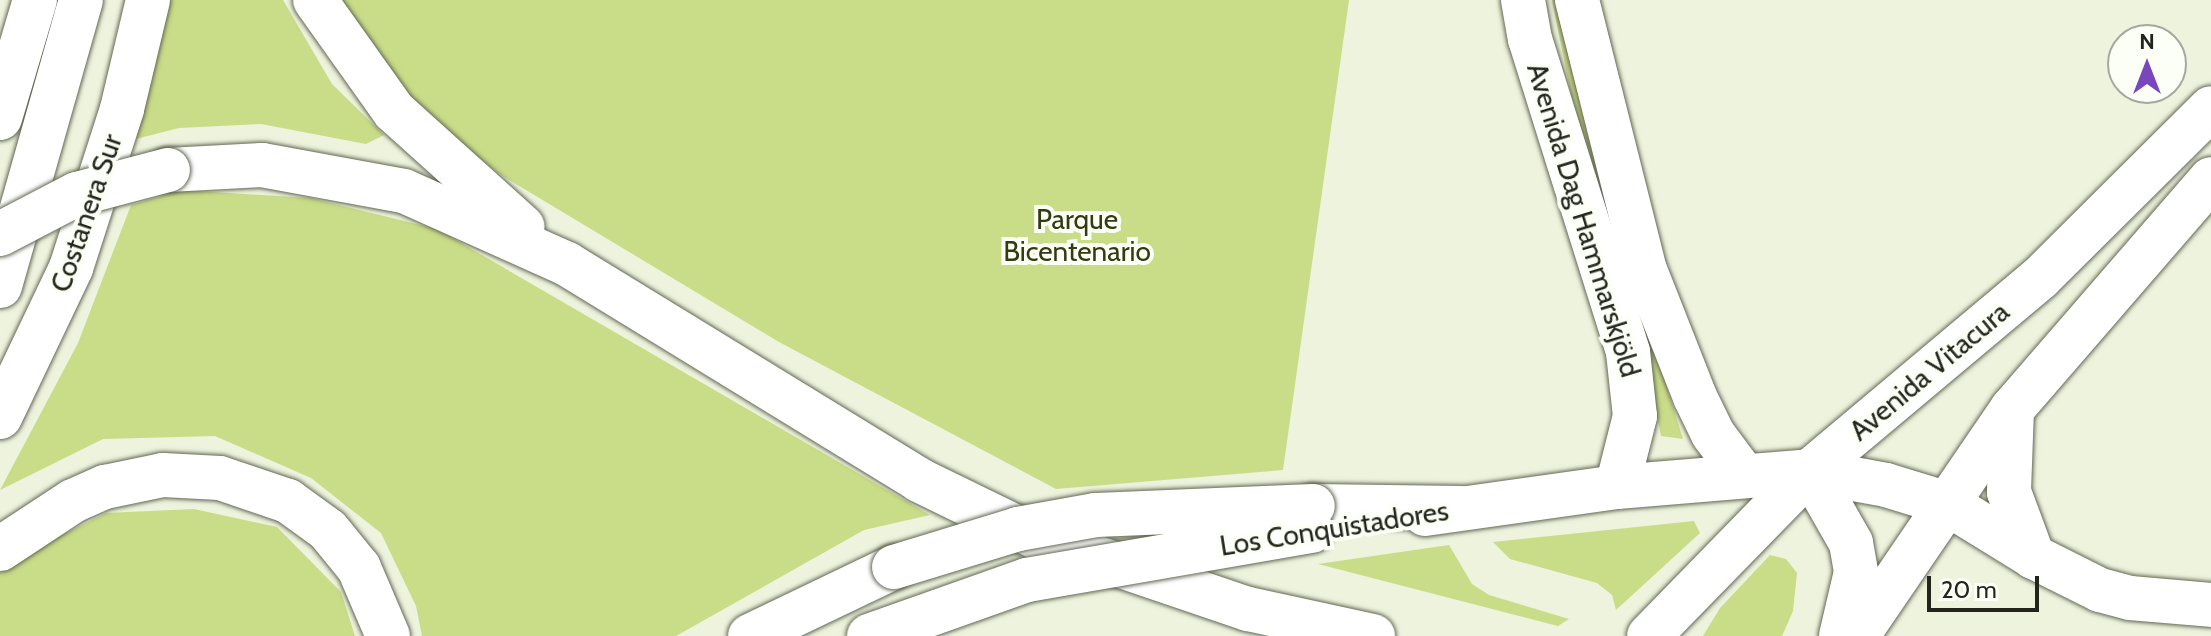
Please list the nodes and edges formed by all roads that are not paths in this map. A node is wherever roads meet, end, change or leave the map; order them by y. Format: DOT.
graph roads {
  1 [pos="16,0"];
  2 [pos="35,0"];
  3 [pos="81,0"];
  4 [pos="148,0"];
  5 [pos="315,0"];
  6 [pos="1523,0"];
  7 [pos="1577,0"];
  8 [pos="0,92"];
  9 [pos="2211,108"];
  10 [pos="0,118"];
  11 [pos="2211,179"];
  12 [pos="0,234"];
  13 [pos="567,264"];
  14 [pos="0,286"];
  15 [pos="2012,409"];
  16 [pos="0,417"];
  17 [pos="1810,471"];
  18 [pos="1742,473"];
  19 [pos="1617,487"];
  20 [pos="1948,504"];
  21 [pos="1313,518"];
  22 [pos="0,549"];
  23 [pos="2033,557"];
  24 [pos="2211,605"];
  25 [pos="1655,630"];
  26 [pos="1851,632"];
  27 [pos="388,636"];
  28 [pos="750,636"];
  29 [pos="869,636"];
  30 [pos="1373,636"];
  1 -- 8 [label="main road"];
  2 -- 10 [label="main road"];
  3 -- 14 [label="main road"];
  4 -- 16 [label="main road, Costanera Sur"];
  5 -- 13 [label="main road"];
  6 -- 19 [label="main road, Avenida Dag Hammarskjöld"];
  7 -- 18 [label="main road, Avenida Dag Hammarskjöld"];
  9 -- 17 [label="main road, Avenida Vitacura"];
  11 -- 15 [label="main road"];
  12 -- 13 [label="main road, bridge"];
  13 -- 30 [label="main road"];
  15 -- 20 [label="main road"];
  15 -- 23 [label="main road"];
  17 -- 18 [label="main road, Los Conquistadores"];
  17 -- 20 [label="main road, Los Conquistadores"];
  17 -- 25 [label="main road, Avenida Vitacura"];
  17 -- 26 [label="main road"];
  18 -- 19 [label="main road, Los Conquistadores"];
  19 -- 21 [label="main road, Los Conquistadores"];
  20 -- 23 [label="main road, Los Conquistadores"];
  20 -- 26 [label="main road"];
  21 -- 28 [label="main road, bridge"];
  21 -- 29 [label="main road, Los Conquistadores, bridge"];
  22 -- 27 [label="main road"];
  23 -- 24 [label="main road, Los Conquistadores"];
}
